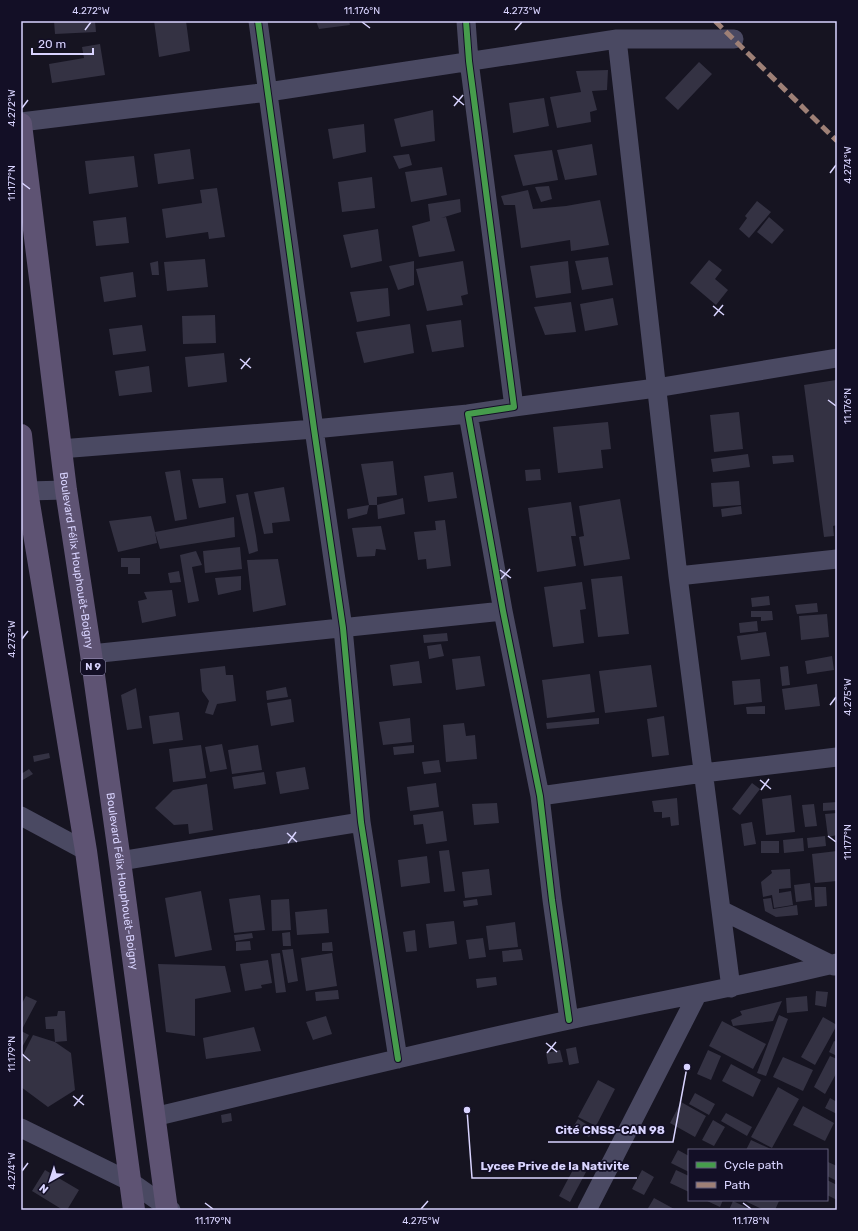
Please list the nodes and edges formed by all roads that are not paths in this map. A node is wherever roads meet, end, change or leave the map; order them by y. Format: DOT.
graph roads {
  1 [pos="258,21"];
  2 [pos="466,21"];
  3 [pos="617,39"];
  4 [pos="734,39"];
  5 [pos="469,61"];
  6 [pos="268,92"];
  7 [pos="21,123"];
  8 [pos="25,183"];
  9 [pos="837,358"];
  10 [pos="656,388"];
  11 [pos="514,407"];
  12 [pos="468,414"];
  13 [pos="314,429"];
  14 [pos="21,435"];
  15 [pos="60,449"];
  16 [pos="24,490"];
  17 [pos="66,490"];
  18 [pos="837,559"];
  19 [pos="678,576"];
  20 [pos="503,611"];
  21 [pos="343,628"];
  22 [pos="91,654"];
  23 [pos="837,757"];
  24 [pos="704,773"];
  25 [pos="540,796"];
  26 [pos="21,816"];
  27 [pos="361,822"];
  28 [pos="86,851"];
  29 [pos="120,861"];
  30 [pos="721,910"];
  31 [pos="835,965"];
  32 [pos="731,988"];
  33 [pos="697,995"];
  34 [pos="569,1020"];
  35 [pos="398,1059"];
  36 [pos="154,1116"];
  37 [pos="21,1128"];
  38 [pos="131,1182"];
  39 [pos="168,1209"];
  40 [pos="134,1210"];
  41 [pos="587,1210"];
  1 -- 6 [label="street"];
  2 -- 5 [label="street"];
  3 -- 4 [label="street"];
  3 -- 5 [label="street"];
  3 -- 10 [label="street"];
  5 -- 6 [label="street"];
  5 -- 11 [label="street"];
  6 -- 7 [label="street"];
  6 -- 13 [label="street"];
  7 -- 8 [label="main road, Boulevard Félix Houphouët-Boigny / N 9"];
  8 -- 15 [label="main road, Boulevard Félix Houphouët-Boigny / N 9"];
  9 -- 10 [label="street"];
  10 -- 11 [label="street"];
  10 -- 19 [label="street"];
  11 -- 12 [label="street"];
  12 -- 13 [label="street"];
  12 -- 20 [label="street"];
  13 -- 15 [label="street"];
  13 -- 21 [label="street"];
  14 -- 16 [label="main road"];
  15 -- 17 [label="main road, Boulevard Félix Houphouët-Boigny / N 9"];
  16 -- 17 [label="street"];
  16 -- 28 [label="main road"];
  17 -- 22 [label="main road, Boulevard Félix Houphouët-Boigny / N 9"];
  18 -- 19 [label="street"];
  19 -- 24 [label="street"];
  20 -- 21 [label="street"];
  20 -- 25 [label="street"];
  21 -- 22 [label="street"];
  21 -- 27 [label="street"];
  22 -- 29 [label="main road, Boulevard Félix Houphouët-Boigny / N 9"];
  23 -- 24 [label="street"];
  24 -- 25 [label="street"];
  24 -- 30 [label="street"];
  25 -- 34 [label="street"];
  26 -- 28 [label="street"];
  27 -- 29 [label="street"];
  27 -- 35 [label="street"];
  28 -- 38 [label="main road"];
  29 -- 36 [label="main road, Boulevard Félix Houphouët-Boigny / N 9"];
  30 -- 31 [label="street"];
  30 -- 32 [label="street"];
  31 -- 32 [label="street"];
  32 -- 33 [label="street"];
  33 -- 34 [label="street"];
  33 -- 41 [label="street"];
  34 -- 35 [label="street"];
  35 -- 36 [label="street"];
  36 -- 39 [label="main road, Boulevard Félix Houphouët-Boigny / N 9"];
  37 -- 38 [label="street"];
  38 -- 39 [label="street"];
  38 -- 40 [label="main road"];
}
